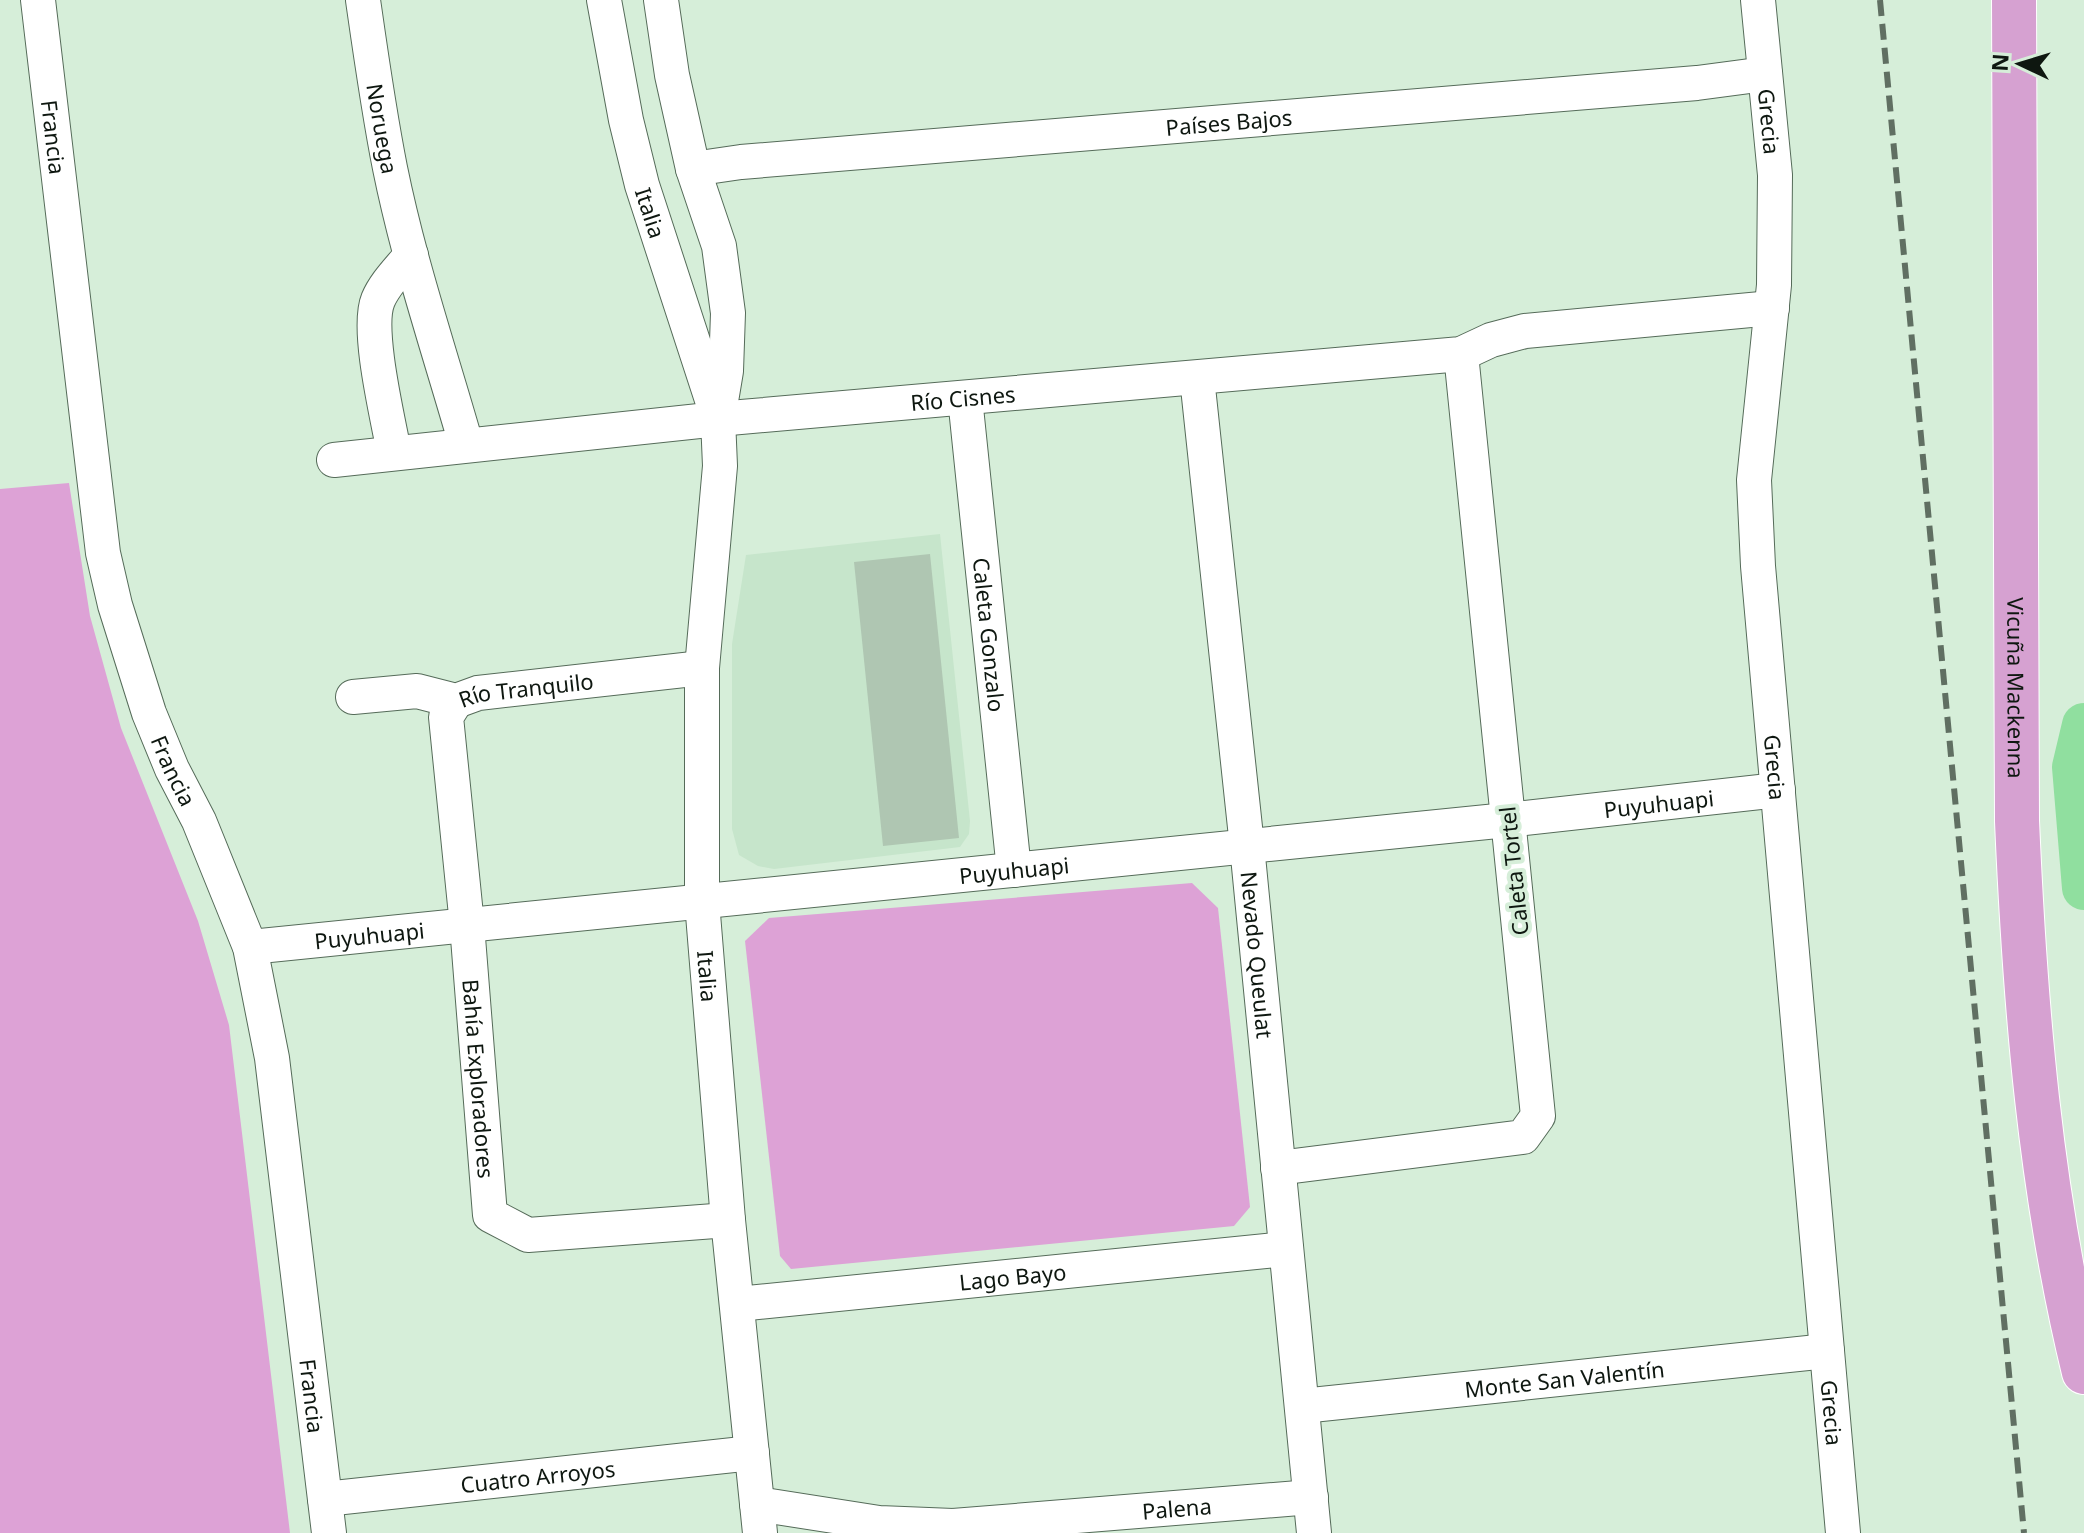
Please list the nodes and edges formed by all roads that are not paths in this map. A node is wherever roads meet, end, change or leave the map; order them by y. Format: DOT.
graph roads {
  1 [pos="38,0"];
  2 [pos="363,0"];
  3 [pos="604,0"];
  4 [pos="661,0"];
  5 [pos="1758,0"];
  6 [pos="2014,0"];
  7 [pos="1765,74"];
  8 [pos="693,169"];
  9 [pos="411,255"];
  10 [pos="1772,308"];
  11 [pos="1461,354"];
  12 [pos="1197,378"];
  13 [pos="965,398"];
  14 [pos="718,419"];
  15 [pos="466,444"];
  16 [pos="394,452"];
  17 [pos="334,460"];
  18 [pos="702,668"];
  19 [pos="353,697"];
  20 [pos="456,701"];
  21 [pos="1778,790"];
  22 [pos="1507,820"];
  23 [pos="1247,846"];
  24 [pos="1014,870"];
  25 [pos="702,902"];
  26 [pos="467,925"];
  27 [pos="250,947"];
  28 [pos="1278,1168"];
  29 [pos="728,1220"];
  30 [pos="1286,1249"];
  31 [pos="738,1304"];
  32 [pos="1827,1351"];
  33 [pos="2084,1372"];
  34 [pos="1302,1406"];
  35 [pos="752,1453"];
  36 [pos="1311,1497"];
  37 [pos="325,1499"];
  38 [pos="759,1518"];
  39 [pos="1048,1526"];
  40 [pos="329,1533"];
  41 [pos="1314,1533"];
  42 [pos="1843,1533"];
  1 -- 27 [label="street, Francia"];
  2 -- 9 [label="street, Noruega"];
  3 -- 14 [label="street, Italia"];
  4 -- 8 [label="street, Italia"];
  5 -- 7 [label="street, Grecia"];
  6 -- 33 [label="main road, Vicuña Mackenna"];
  7 -- 8 [label="street, Países Bajos"];
  7 -- 10 [label="street, Grecia"];
  8 -- 14 [label="street, Italia"];
  9 -- 15 [label="street, Noruega"];
  9 -- 16 [label="street"];
  10 -- 11 [label="street, Río Cisnes"];
  10 -- 21 [label="street, Grecia"];
  11 -- 12 [label="street, Río Cisnes"];
  11 -- 22 [label="street, Caleta Tortel"];
  12 -- 13 [label="street, Río Cisnes"];
  12 -- 23 [label="street, Nevado Queulat"];
  13 -- 14 [label="street, Río Cisnes"];
  13 -- 24 [label="street, Caleta Gonzalo"];
  14 -- 15 [label="street, Río Cisnes"];
  14 -- 18 [label="street, Italia"];
  15 -- 16 [label="street, Río Cisnes"];
  16 -- 17 [label="street, Río Cisnes"];
  18 -- 20 [label="street, Río Tranquilo"];
  18 -- 25 [label="street, Italia"];
  19 -- 20 [label="street, Río Tranquilo"];
  20 -- 26 [label="street, Bahía Exploradores"];
  21 -- 22 [label="street, Puyuhuapi"];
  21 -- 32 [label="street, Grecia"];
  22 -- 23 [label="street, Puyuhuapi"];
  22 -- 28 [label="street, Caleta Tortel"];
  23 -- 24 [label="street, Puyuhuapi"];
  23 -- 28 [label="street, Nevado Queulat"];
  24 -- 25 [label="street, Puyuhuapi"];
  25 -- 26 [label="street, Puyuhuapi"];
  25 -- 29 [label="street, Italia"];
  26 -- 27 [label="street, Puyuhuapi"];
  26 -- 29 [label="street, Bahía Exploradores"];
  27 -- 37 [label="street, Francia"];
  28 -- 30 [label="street, Nevado Queulat"];
  29 -- 31 [label="street, Italia"];
  30 -- 31 [label="street, Lago Bayo"];
  30 -- 34 [label="street, Nevado Queulat"];
  31 -- 35 [label="street, Italia"];
  32 -- 34 [label="street, Monte San Valentín"];
  32 -- 42 [label="street, Grecia"];
  34 -- 36 [label="street, Nevado Queulat"];
  35 -- 37 [label="street, Cuatro Arroyos"];
  35 -- 38 [label="street, Italia"];
  36 -- 39 [label="street, Palena"];
  36 -- 41 [label="street, Nevado Queulat"];
  37 -- 40 [label="street, Francia"];
  38 -- 39 [label="street, Palena"];
}
